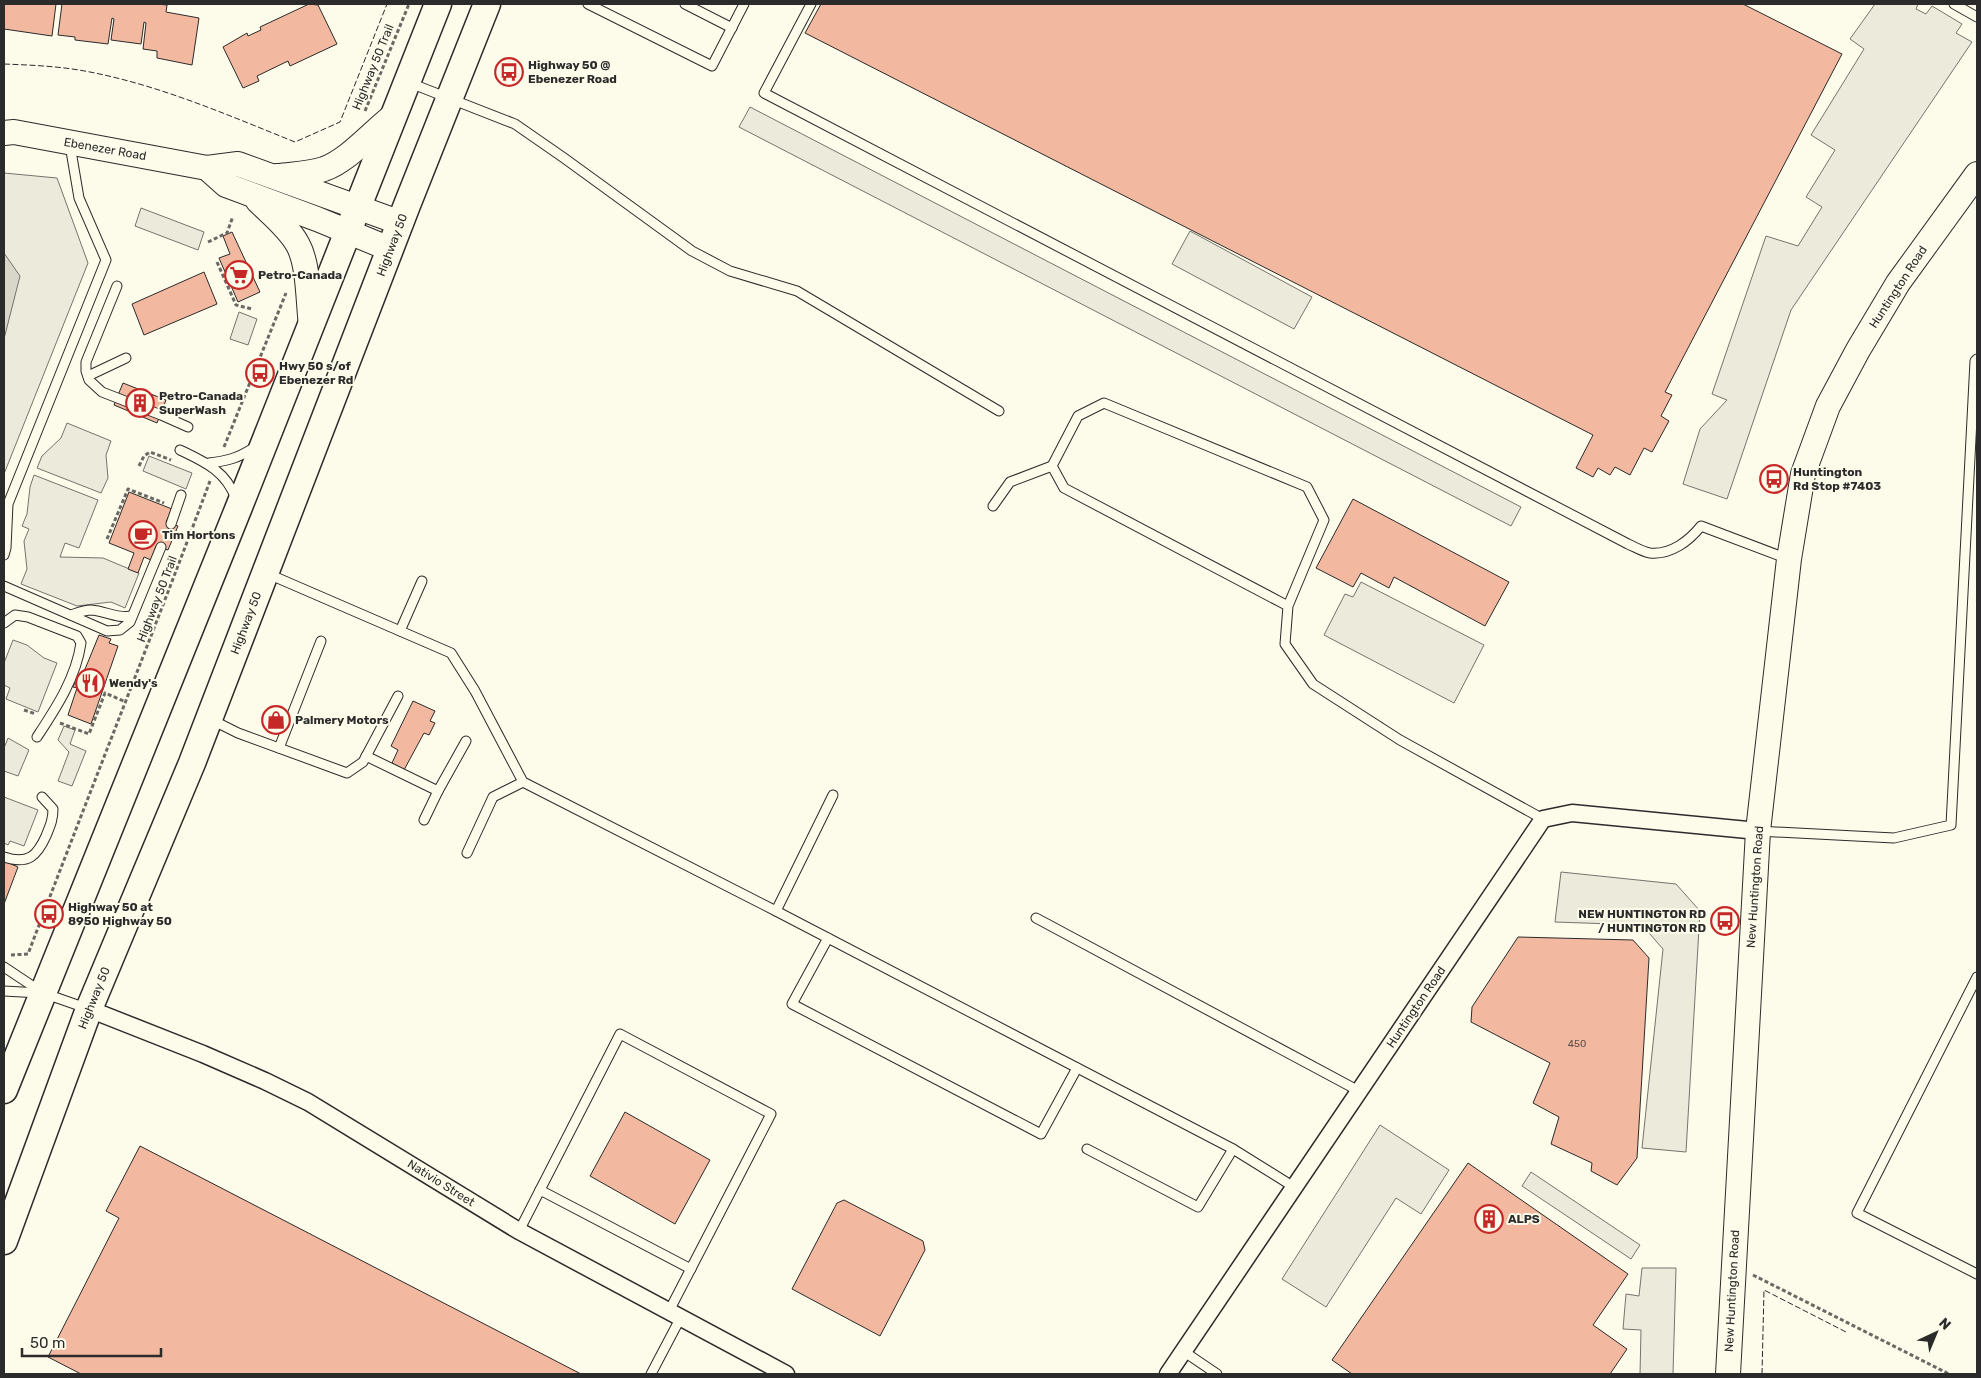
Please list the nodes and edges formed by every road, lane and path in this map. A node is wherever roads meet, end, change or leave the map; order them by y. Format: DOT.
graph roads {
  1 [pos="409,4"];
  2 [pos="438,4"];
  3 [pos="487,4"];
  4 [pos="588,4"];
  5 [pos="685,4"];
  6 [pos="744,4"];
  7 [pos="811,4"];
  8 [pos="1954,4"];
  9 [pos="1977,17"];
  10 [pos="732,28"];
  11 [pos="407,82"];
  12 [pos="450,98"];
  13 [pos="365,111"];
  14 [pos="394,115"];
  15 [pos="4,133"];
  16 [pos="69,142"];
  17 [pos="207,168"];
  18 [pos="1977,174"];
  19 [pos="273,177"];
  20 [pos="254,196"];
  21 [pos="358,207"];
  22 [pos="233,216"];
  23 [pos="400,222"];
  24 [pos="348,232"];
  25 [pos="208,242"];
  26 [pos="390,249"];
  27 [pos="217,262"];
  28 [pos="290,284"];
  29 [pos="117,286"];
  30 [pos="252,309"];
  31 [pos="311,326"];
  32 [pos="126,358"];
  33 [pos="1977,359"];
  34 [pos="88,376"];
  35 [pos="1828,406"];
  36 [pos="999,411"];
  37 [pos="188,428"];
  38 [pos="267,436"];
  39 [pos="180,450"];
  40 [pos="214,465"];
  41 [pos="1052,466"];
  42 [pos="181,495"];
  43 [pos="169,506"];
  44 [pos="992,506"];
  45 [pos="239,507"];
  46 [pos="171,524"];
  47 [pos="107,539"];
  48 [pos="161,547"];
  49 [pos="4,555"];
  50 [pos="1789,559"];
  51 [pos="265,573"];
  52 [pos="422,580"];
  53 [pos="4,586"];
  54 [pos="1288,606"];
  55 [pos="71,615"];
  56 [pos="132,616"];
  57 [pos="4,624"];
  58 [pos="400,631"];
  59 [pos="321,641"];
  60 [pos="398,696"];
  61 [pos="126,702"];
  62 [pos="24,710"];
  63 [pos="39,716"];
  64 [pos="209,719"];
  65 [pos="56,722"];
  66 [pos="37,737"];
  67 [pos="466,741"];
  68 [pos="279,748"];
  69 [pos="366,756"];
  70 [pos="523,782"];
  71 [pos="438,791"];
  72 [pos="833,794"];
  73 [pos="42,797"];
  74 [pos="1543,819"];
  75 [pos="424,820"];
  76 [pos="1758,831"];
  77 [pos="467,853"];
  78 [pos="4,857"];
  79 [pos="776,911"];
  80 [pos="1036,918"];
  81 [pos="828,938"];
  82 [pos="4,953"];
  83 [pos="4,967"];
  84 [pos="1977,977"];
  85 [pos="4,991"];
  86 [pos="43,993"];
  87 [pos="89,1009"];
  88 [pos="1077,1068"];
  89 [pos="4,1090"];
  90 [pos="1359,1091"];
  91 [pos="1087,1149"];
  92 [pos="1234,1150"];
  93 [pos="1294,1187"];
  94 [pos="540,1190"];
  95 [pos="519,1231"];
  96 [pos="4,1241"];
  97 [pos="1733,1265"];
  98 [pos="691,1269"];
  99 [pos="1977,1274"];
  100 [pos="675,1314"];
  101 [pos="1183,1351"];
  102 [pos="651,1374"];
  103 [pos="786,1374"];
  104 [pos="1168,1374"];
  105 [pos="1217,1374"];
  106 [pos="1728,1374"];
  107 [pos="1949,1374"];
  1 -- 13 [label="path, Highway 50 Trail"];
  2 -- 11 [label="main road"];
  3 -- 12 [label="main road, Highway 50"];
  4 -- 10 [label="lane"];
  5 -- 10 [label="lane"];
  6 -- 10 [label="lane"];
  7 -- 50 [label="lane"];
  8 -- 9 [label="lane"];
  11 -- 12 [label="lane"];
  11 -- 14 [label="main road"];
  12 -- 23 [label="main road, Highway 50"];
  12 -- 36 [label="lane"];
  14 -- 19 [label="street"];
  14 -- 21 [label="main road"];
  15 -- 16 [label="street, Ebenezer Road"];
  16 -- 17 [label="street, Ebenezer Road"];
  16 -- 49 [label="lane"];
  17 -- 19 [label="street, Ebenezer Road"];
  17 -- 20 [label="street"];
  18 -- 35 [label="street, Huntington Road"];
  19 -- 21 [label="street, Ebenezer Road"];
  20 -- 24 [label="street"];
  20 -- 31 [label="street"];
  21 -- 23 [label="street, Ebenezer Road"];
  21 -- 24 [label="main road"];
  22 -- 25 [label="path"];
  23 -- 26 [label="main road, Highway 50"];
  24 -- 26 [label="street"];
  24 -- 31 [label="main road"];
  26 -- 51 [label="main road, Highway 50"];
  27 -- 30 [label="path"];
  28 -- 40 [label="path, Highway 50 Trail"];
  29 -- 34 [label="lane"];
  31 -- 38 [label="main road"];
  32 -- 34 [label="lane"];
  33 -- 76 [label="lane"];
  34 -- 37 [label="lane"];
  35 -- 50 [label="street, New Huntington Road"];
  38 -- 40 [label="lane"];
  38 -- 45 [label="main road"];
  39 -- 40 [label="lane"];
  40 -- 45 [label="lane"];
  40 -- 61 [label="path, Highway 50 Trail"];
  41 -- 44 [label="lane"];
  41 -- 54 [label="lane"];
  41 -- 54 [label="lane"];
  42 -- 46 [label="lane"];
  43 -- 47 [label="path"];
  45 -- 86 [label="main road"];
  48 -- 56 [label="lane"];
  50 -- 76 [label="street, New Huntington Road"];
  51 -- 58 [label="lane"];
  51 -- 64 [label="main road, Highway 50"];
  52 -- 58 [label="lane"];
  53 -- 55 [label="lane"];
  54 -- 74 [label="lane"];
  55 -- 56 [label="lane"];
  55 -- 56 [label="lane"];
  57 -- 66 [label="lane"];
  58 -- 70 [label="lane"];
  59 -- 68 [label="lane"];
  60 -- 69 [label="lane"];
  61 -- 65 [label="path"];
  61 -- 82 [label="path, Highway 50 Trail"];
  62 -- 63 [label="path"];
  64 -- 68 [label="lane"];
  64 -- 87 [label="main road, Highway 50"];
  67 -- 71 [label="lane"];
  68 -- 69 [label="lane"];
  69 -- 71 [label="lane"];
  70 -- 77 [label="lane"];
  70 -- 79 [label="lane"];
  71 -- 75 [label="lane"];
  72 -- 79 [label="lane"];
  73 -- 78 [label="lane"];
  74 -- 76 [label="street"];
  74 -- 90 [label="street, Huntington Road"];
  76 -- 97 [label="street, New Huntington Road"];
  79 -- 81 [label="lane"];
  80 -- 90 [label="lane"];
  81 -- 88 [label="lane"];
  81 -- 88 [label="lane"];
  83 -- 86 [label="lane"];
  84 -- 99 [label="lane"];
  85 -- 86 [label="lane"];
  86 -- 87 [label="lane"];
  86 -- 89 [label="main road"];
  87 -- 95 [label="street, Nativio Street"];
  87 -- 96 [label="main road, Highway 50"];
  88 -- 92 [label="lane"];
  90 -- 93 [label="street, Huntington Road"];
  91 -- 92 [label="lane"];
  92 -- 93 [label="lane"];
  93 -- 101 [label="street, Huntington Road"];
  94 -- 95 [label="lane"];
  94 -- 98 [label="lane"];
  94 -- 98 [label="lane"];
  95 -- 100 [label="street, Nativio Street"];
  97 -- 106 [label="street, New Huntington Road"];
  97 -- 107 [label="path"];
  98 -- 100 [label="lane"];
  100 -- 102 [label="lane"];
  100 -- 103 [label="street, Nativio Street"];
  101 -- 104 [label="street, Huntington Road"];
  101 -- 105 [label="lane"];
}
